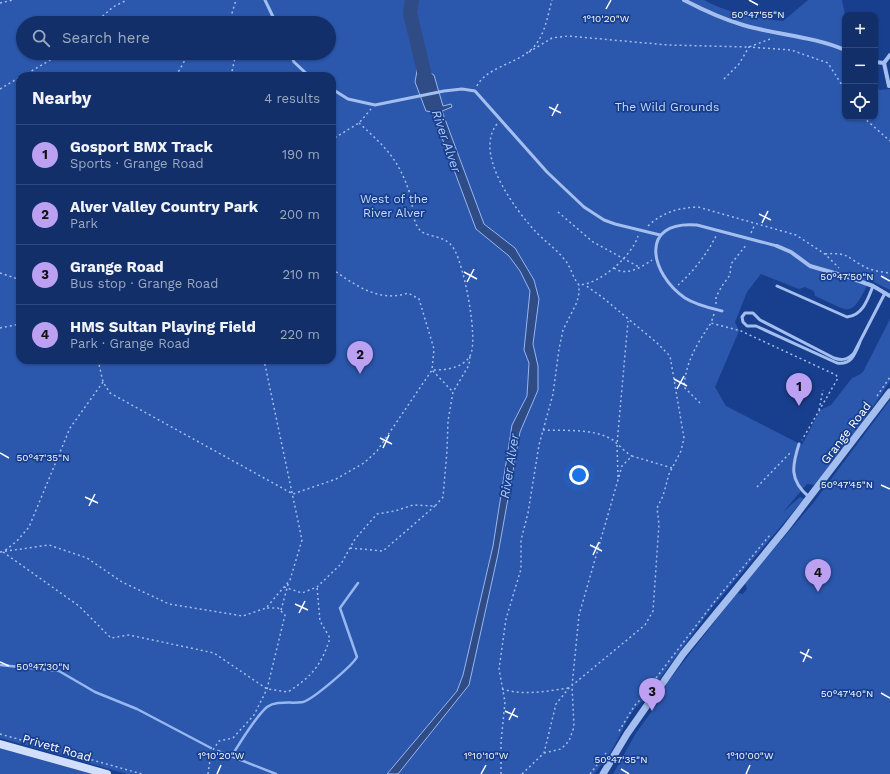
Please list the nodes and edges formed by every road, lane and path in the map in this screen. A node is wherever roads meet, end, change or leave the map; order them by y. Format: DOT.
graph roads {
  1 [pos="13,0"];
  2 [pos="127,0"];
  3 [pos="236,0"];
  4 [pos="265,0"];
  5 [pos="552,0"];
  6 [pos="684,0"];
  7 [pos="0,3"];
  8 [pos="103,16"];
  9 [pos="231,16"];
  10 [pos="273,16"];
  11 [pos="774,38"];
  12 [pos="749,47"];
  13 [pos="842,49"];
  14 [pos="529,52"];
  15 [pos="890,55"];
  16 [pos="50,60"];
  17 [pos="185,60"];
  18 [pos="234,60"];
  19 [pos="293,60"];
  20 [pos="878,62"];
  21 [pos="884,63"];
  22 [pos="29,72"];
  23 [pos="178,72"];
  24 [pos="232,72"];
  25 [pos="305,72"];
  26 [pos="16,80"];
  27 [pos="724,80"];
  28 [pos="842,85"];
  29 [pos="889,86"];
  30 [pos="0,89"];
  31 [pos="475,91"];
  32 [pos="336,92"];
  33 [pos="375,104"];
  34 [pos="866,120"];
  35 [pos="500,121"];
  36 [pos="359,123"];
  37 [pos="336,137"];
  38 [pos="890,142"];
  39 [pos="558,212"];
  40 [pos="755,224"];
  41 [pos="639,230"];
  42 [pos="718,230"];
  43 [pos="644,231"];
  44 [pos="660,235"];
  45 [pos="749,239"];
  46 [pos="777,246"];
  47 [pos="825,254"];
  48 [pos="656,258"];
  49 [pos="622,259"];
  50 [pos="639,267"];
  51 [pos="614,268"];
  52 [pos="336,272"];
  53 [pos="0,273"];
  54 [pos="890,273"];
  55 [pos="848,277"];
  56 [pos="16,278"];
  57 [pos="585,284"];
  58 [pos="579,285"];
  59 [pos="777,286"];
  60 [pos="873,286"];
  61 [pos="674,288"];
  62 [pos="885,293"];
  63 [pos="890,296"];
  64 [pos="715,310"];
  65 [pos="722,311"];
  66 [pos="628,320"];
  67 [pos="711,323"];
  68 [pos="16,325"];
  69 [pos="0,328"];
  70 [pos="860,342"];
  71 [pos="470,355"];
  72 [pos="99,364"];
  73 [pos="265,364"];
  74 [pos="432,370"];
  75 [pos="103,382"];
  76 [pos="823,390"];
  77 [pos="453,392"];
  78 [pos="890,392"];
  79 [pos="700,403"];
  80 [pos="819,410"];
  81 [pos="543,430"];
  82 [pos="617,444"];
  83 [pos="799,444"];
  84 [pos="632,456"];
  85 [pos="672,468"];
  86 [pos="618,478"];
  87 [pos="757,487"];
  88 [pos="293,494"];
  89 [pos="810,498"];
  90 [pos="435,506"];
  91 [pos="350,548"];
  92 [pos="0,552"];
  93 [pos="3,552"];
  94 [pos="290,580"];
  95 [pos="284,587"];
  96 [pos="317,587"];
  97 [pos="287,588"];
  98 [pos="266,608"];
  99 [pos="280,611"];
  100 [pos="572,686"];
  101 [pos="502,688"];
  102 [pos="569,688"];
  103 [pos="267,689"];
  104 [pos="0,734"];
  105 [pos="0,744"];
  106 [pos="544,753"];
  107 [pos="107,774"];
  108 [pos="142,774"];
  109 [pos="208,774"];
  110 [pos="501,774"];
  111 [pos="522,774"];
  112 [pos="603,774"];
  1 -- 7 [label="path"];
  2 -- 8 [label="path"];
  3 -- 9 [label="path"];
  4 -- 10 [label="lane"];
  5 -- 14 [label="path"];
  6 -- 13 [label="street"];
  11 -- 12 [label="path"];
  12 -- 14 [label="path"];
  12 -- 27 [label="path"];
  12 -- 28 [label="path"];
  14 -- 31 [label="path"];
  15 -- 21 [label="street"];
  16 -- 22 [label="path"];
  17 -- 23 [label="path"];
  18 -- 24 [label="path"];
  19 -- 25 [label="lane"];
  20 -- 21 [label="street"];
  21 -- 29 [label="street"];
  26 -- 30 [label="path"];
  31 -- 33 [label="lane"];
  31 -- 35 [label="lane"];
  32 -- 33 [label="lane"];
  33 -- 36 [label="path"];
  34 -- 38 [label="path"];
  35 -- 41 [label="lane"];
  35 -- 58 [label="path"];
  36 -- 37 [label="path"];
  36 -- 71 [label="path"];
  39 -- 49 [label="path"];
  40 -- 43 [label="path"];
  40 -- 45 [label="path"];
  40 -- 47 [label="path"];
  41 -- 43 [label="lane"];
  41 -- 49 [label="path"];
  42 -- 44 [label="lane"];
  42 -- 45 [label="lane"];
  42 -- 61 [label="path"];
  43 -- 44 [label="lane"];
  44 -- 48 [label="lane"];
  45 -- 46 [label="lane"];
  45 -- 64 [label="path"];
  46 -- 55 [label="street"];
  47 -- 54 [label="path"];
  47 -- 55 [label="path"];
  48 -- 50 [label="path"];
  48 -- 61 [label="lane"];
  49 -- 50 [label="path"];
  49 -- 51 [label="path"];
  50 -- 51 [label="path"];
  51 -- 57 [label="path"];
  52 -- 74 [label="path"];
  53 -- 56 [label="path"];
  55 -- 60 [label="street"];
  57 -- 58 [label="path"];
  57 -- 66 [label="path"];
  58 -- 81 [label="path"];
  59 -- 60 [label="lane"];
  60 -- 62 [label="street"];
  61 -- 64 [label="lane"];
  62 -- 63 [label="street"];
  62 -- 70 [label="lane"];
  64 -- 65 [label="lane"];
  64 -- 67 [label="path"];
  66 -- 82 [label="path"];
  66 -- 85 [label="path"];
  67 -- 79 [label="path"];
  67 -- 80 [label="path"];
  68 -- 69 [label="path"];
  70 -- 70 [label="lane"];
  71 -- 74 [label="path"];
  71 -- 77 [label="path"];
  72 -- 75 [label="path"];
  73 -- 88 [label="path"];
  74 -- 77 [label="path"];
  74 -- 88 [label="path"];
  75 -- 88 [label="path"];
  75 -- 93 [label="path"];
  76 -- 80 [label="path"];
  77 -- 90 [label="path"];
  78 -- 89 [label="street, Grange Road"];
  80 -- 83 [label="path"];
  81 -- 82 [label="path"];
  81 -- 101 [label="path"];
  82 -- 84 [label="path"];
  82 -- 86 [label="path"];
  83 -- 87 [label="path"];
  83 -- 89 [label="lane"];
  84 -- 85 [label="path"];
  84 -- 86 [label="path"];
  85 -- 100 [label="path"];
  86 -- 100 [label="path"];
  88 -- 94 [label="path"];
  89 -- 112 [label="street, Grange Road"];
  90 -- 91 [label="path"];
  90 -- 91 [label="path"];
  91 -- 96 [label="path"];
  92 -- 93 [label="path"];
  93 -- 98 [label="path"];
  93 -- 103 [label="path"];
  94 -- 95 [label="path"];
  94 -- 97 [label="path"];
  95 -- 97 [label="path"];
  95 -- 98 [label="path"];
  96 -- 97 [label="path"];
  96 -- 103 [label="path"];
  97 -- 99 [label="path"];
  98 -- 99 [label="path"];
  99 -- 103 [label="path"];
  100 -- 102 [label="path"];
  100 -- 106 [label="path"];
  101 -- 102 [label="path"];
  101 -- 110 [label="path"];
  102 -- 106 [label="path"];
  103 -- 109 [label="path"];
  104 -- 108 [label="path"];
  105 -- 107 [label="main road, Privett Road"];
  106 -- 111 [label="path"];
}
